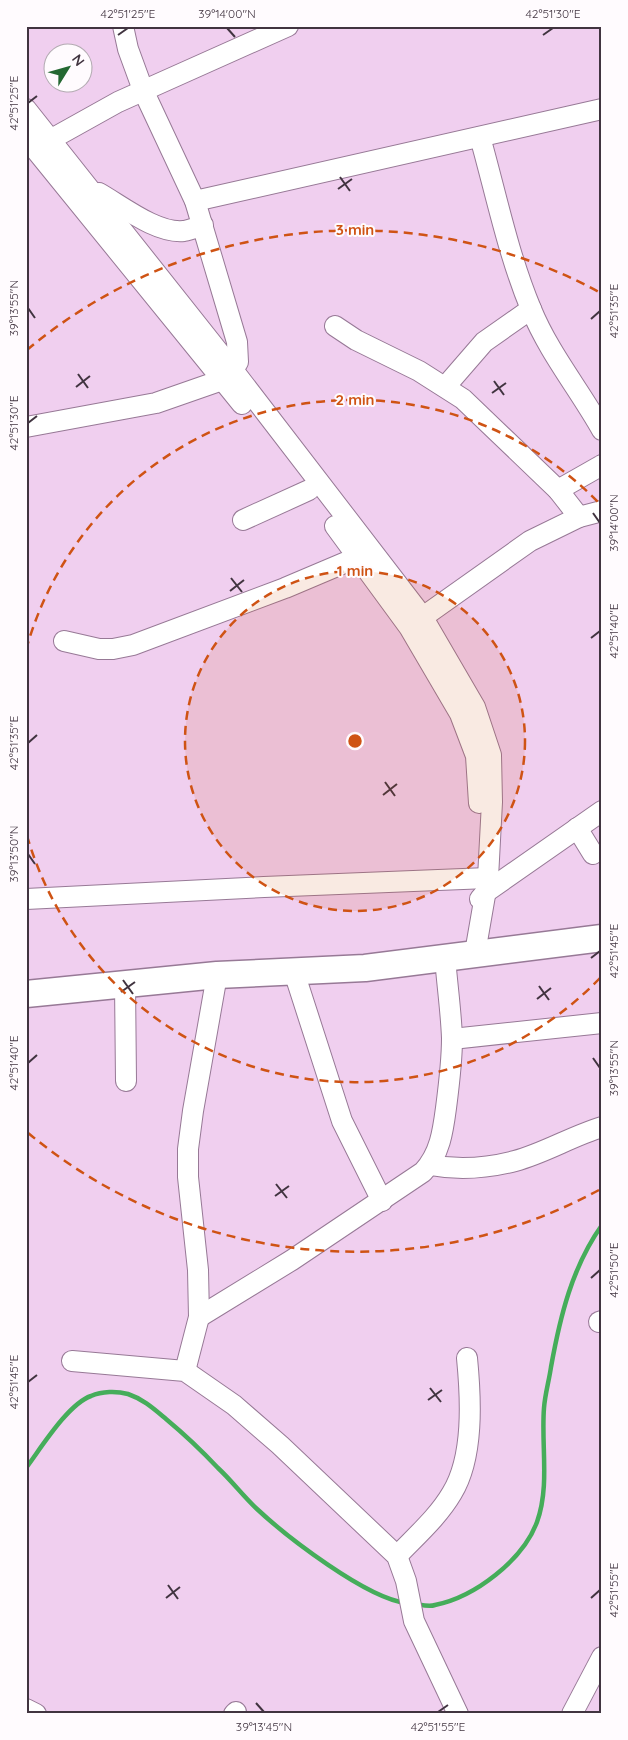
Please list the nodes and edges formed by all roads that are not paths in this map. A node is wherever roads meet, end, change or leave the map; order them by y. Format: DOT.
graph roads {
  1 [pos="123,26"];
  2 [pos="288,26"];
  3 [pos="143,90"];
  4 [pos="602,108"];
  5 [pos="26,109"];
  6 [pos="480,136"];
  7 [pos="37,142"];
  8 [pos="89,187"];
  9 [pos="195,201"];
  10 [pos="203,225"];
  11 [pos="531,309"];
  12 [pos="230,314"];
  13 [pos="335,326"];
  14 [pos="193,332"];
  15 [pos="227,375"];
  16 [pos="445,386"];
  17 [pos="26,427"];
  18 [pos="602,430"];
  19 [pos="602,465"];
  20 [pos="309,490"];
  21 [pos="558,490"];
  22 [pos="602,511"];
  23 [pos="579,517"];
  24 [pos="243,520"];
  25 [pos="365,554"];
  26 [pos="416,622"];
  27 [pos="64,641"];
  28 [pos="602,811"];
  29 [pos="577,828"];
  30 [pos="593,854"];
  31 [pos="482,888"];
  32 [pos="26,899"];
  33 [pos="602,938"];
  34 [pos="475,953"];
  35 [pos="445,957"];
  36 [pos="294,972"];
  37 [pos="217,975"];
  38 [pos="125,984"];
  39 [pos="26,994"];
  40 [pos="602,1022"];
  41 [pos="452,1039"];
  42 [pos="126,1082"];
  43 [pos="602,1127"];
  44 [pos="430,1165"];
  45 [pos="382,1201"];
  46 [pos="199,1317"];
  47 [pos="467,1358"];
  48 [pos="72,1361"];
  49 [pos="185,1371"];
  50 [pos="397,1556"];
  51 [pos="602,1657"];
  52 [pos="26,1709"];
  53 [pos="36,1714"];
  54 [pos="458,1714"];
  55 [pos="572,1714"];
  1 -- 3 [label="street"];
  2 -- 3 [label="street"];
  3 -- 7 [label="street"];
  3 -- 9 [label="street"];
  4 -- 6 [label="street"];
  5 -- 7 [label="street"];
  6 -- 9 [label="street"];
  6 -- 11 [label="street"];
  7 -- 8 [label="street"];
  7 -- 14 [label="street"];
  8 -- 10 [label="street"];
  8 -- 14 [label="street"];
  9 -- 10 [label="street"];
  10 -- 12 [label="street"];
  11 -- 16 [label="street"];
  11 -- 18 [label="street"];
  12 -- 14 [label="street"];
  12 -- 15 [label="street"];
  13 -- 16 [label="street"];
  14 -- 15 [label="street"];
  15 -- 17 [label="street"];
  15 -- 20 [label="street"];
  15 -- 25 [label="street"];
  16 -- 21 [label="street"];
  19 -- 21 [label="street"];
  20 -- 24 [label="street"];
  20 -- 25 [label="street"];
  21 -- 23 [label="street"];
  22 -- 23 [label="street"];
  23 -- 26 [label="street"];
  25 -- 26 [label="street"];
  25 -- 27 [label="street"];
  26 -- 31 [label="street"];
  28 -- 29 [label="street"];
  29 -- 30 [label="street"];
  29 -- 31 [label="street"];
  31 -- 32 [label="street"];
  31 -- 34 [label="street"];
  33 -- 34 [label="main road"];
  34 -- 35 [label="main road"];
  35 -- 36 [label="main road"];
  35 -- 41 [label="street"];
  36 -- 37 [label="main road"];
  36 -- 45 [label="street"];
  37 -- 38 [label="main road"];
  37 -- 46 [label="street"];
  38 -- 39 [label="main road"];
  38 -- 42 [label="street"];
  40 -- 41 [label="street"];
  41 -- 44 [label="street"];
  43 -- 44 [label="street"];
  44 -- 45 [label="street"];
  45 -- 46 [label="street"];
  46 -- 49 [label="street"];
  47 -- 50 [label="street"];
  48 -- 49 [label="street"];
  49 -- 50 [label="street"];
  50 -- 54 [label="street"];
  51 -- 55 [label="street"];
  52 -- 53 [label="street"];
}
